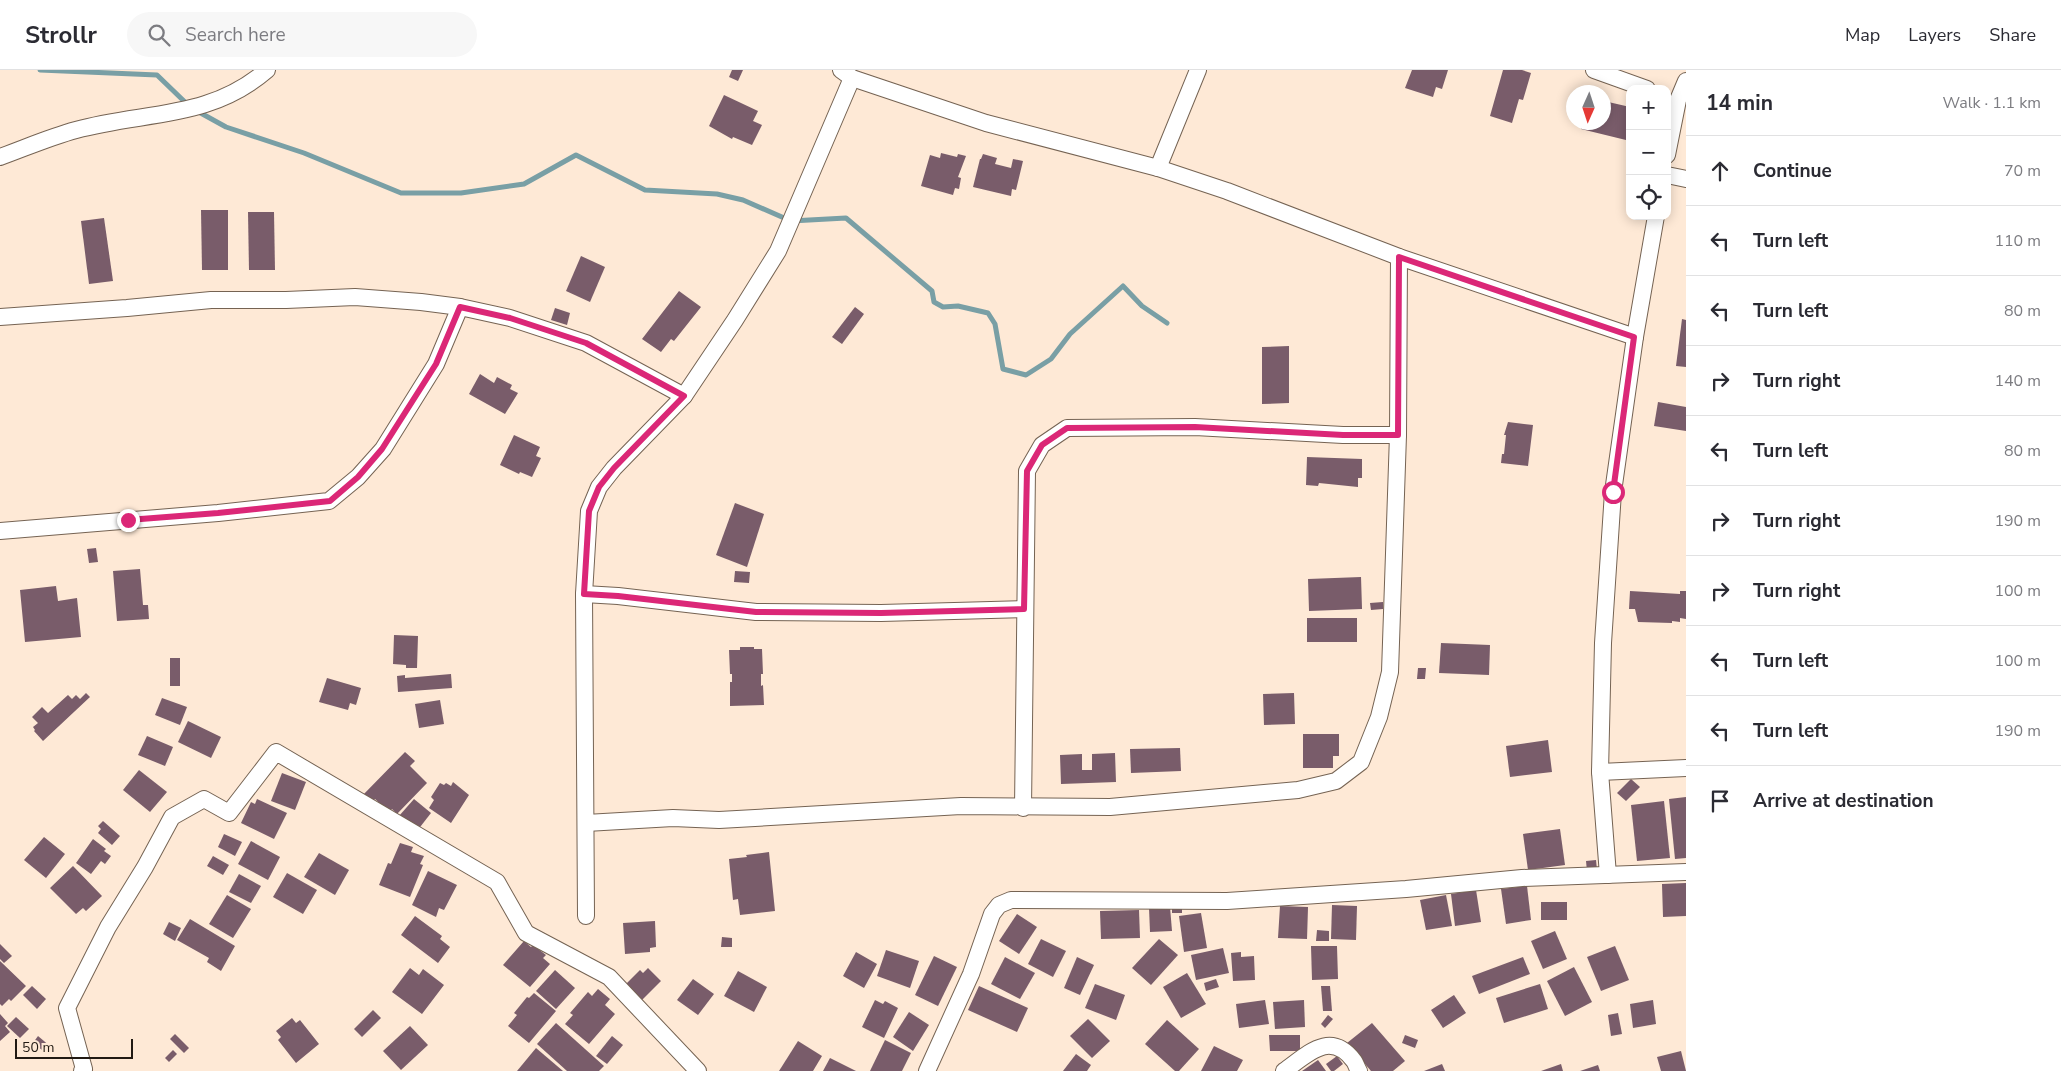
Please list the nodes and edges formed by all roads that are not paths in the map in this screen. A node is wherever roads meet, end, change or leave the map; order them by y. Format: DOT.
graph roads {
  1 [pos="267,70"];
  2 [pos="1198,70"];
  3 [pos="1594,70"];
  4 [pos="847,74"];
  5 [pos="1686,81"];
  6 [pos="1636,85"];
  7 [pos="1673,98"];
  8 [pos="1670,130"];
  9 [pos="0,157"];
  10 [pos="1158,168"];
  11 [pos="1671,177"];
  12 [pos="1686,179"];
  13 [pos="1655,220"];
  14 [pos="1399,257"];
  15 [pos="460,307"];
  16 [pos="0,317"];
  17 [pos="1634,337"];
  18 [pos="684,396"];
  19 [pos="1398,435"];
  20 [pos="0,531"];
  21 [pos="584,594"];
  22 [pos="1024,609"];
  23 [pos="1686,768"];
  24 [pos="1600,772"];
  25 [pos="1023,808"];
  26 [pos="586,823"];
  27 [pos="1686,872"];
  28 [pos="1608,875"];
  29 [pos="586,916"];
  30 [pos="82,1071"];
  31 [pos="698,1071"];
  32 [pos="927,1071"];
  33 [pos="1284,1071"];
  34 [pos="1359,1071"];
  1 -- 9 [label="street"];
  2 -- 10 [label="street"];
  3 -- 6 [label="street"];
  4 -- 10 [label="street"];
  4 -- 18 [label="street"];
  5 -- 7 [label="street"];
  7 -- 8 [label="street"];
  10 -- 14 [label="street"];
  11 -- 12 [label="street"];
  13 -- 17 [label="street"];
  14 -- 17 [label="street"];
  14 -- 19 [label="street"];
  15 -- 16 [label="street"];
  15 -- 18 [label="street"];
  15 -- 20 [label="street"];
  17 -- 24 [label="street"];
  18 -- 21 [label="street"];
  19 -- 22 [label="street"];
  19 -- 25 [label="street"];
  21 -- 22 [label="street"];
  21 -- 26 [label="street"];
  22 -- 25 [label="street"];
  23 -- 24 [label="street"];
  24 -- 28 [label="street"];
  25 -- 26 [label="street"];
  26 -- 29 [label="street"];
  27 -- 28 [label="street"];
  28 -- 32 [label="street"];
  30 -- 31 [label="street"];
  33 -- 34 [label="street"];
}
